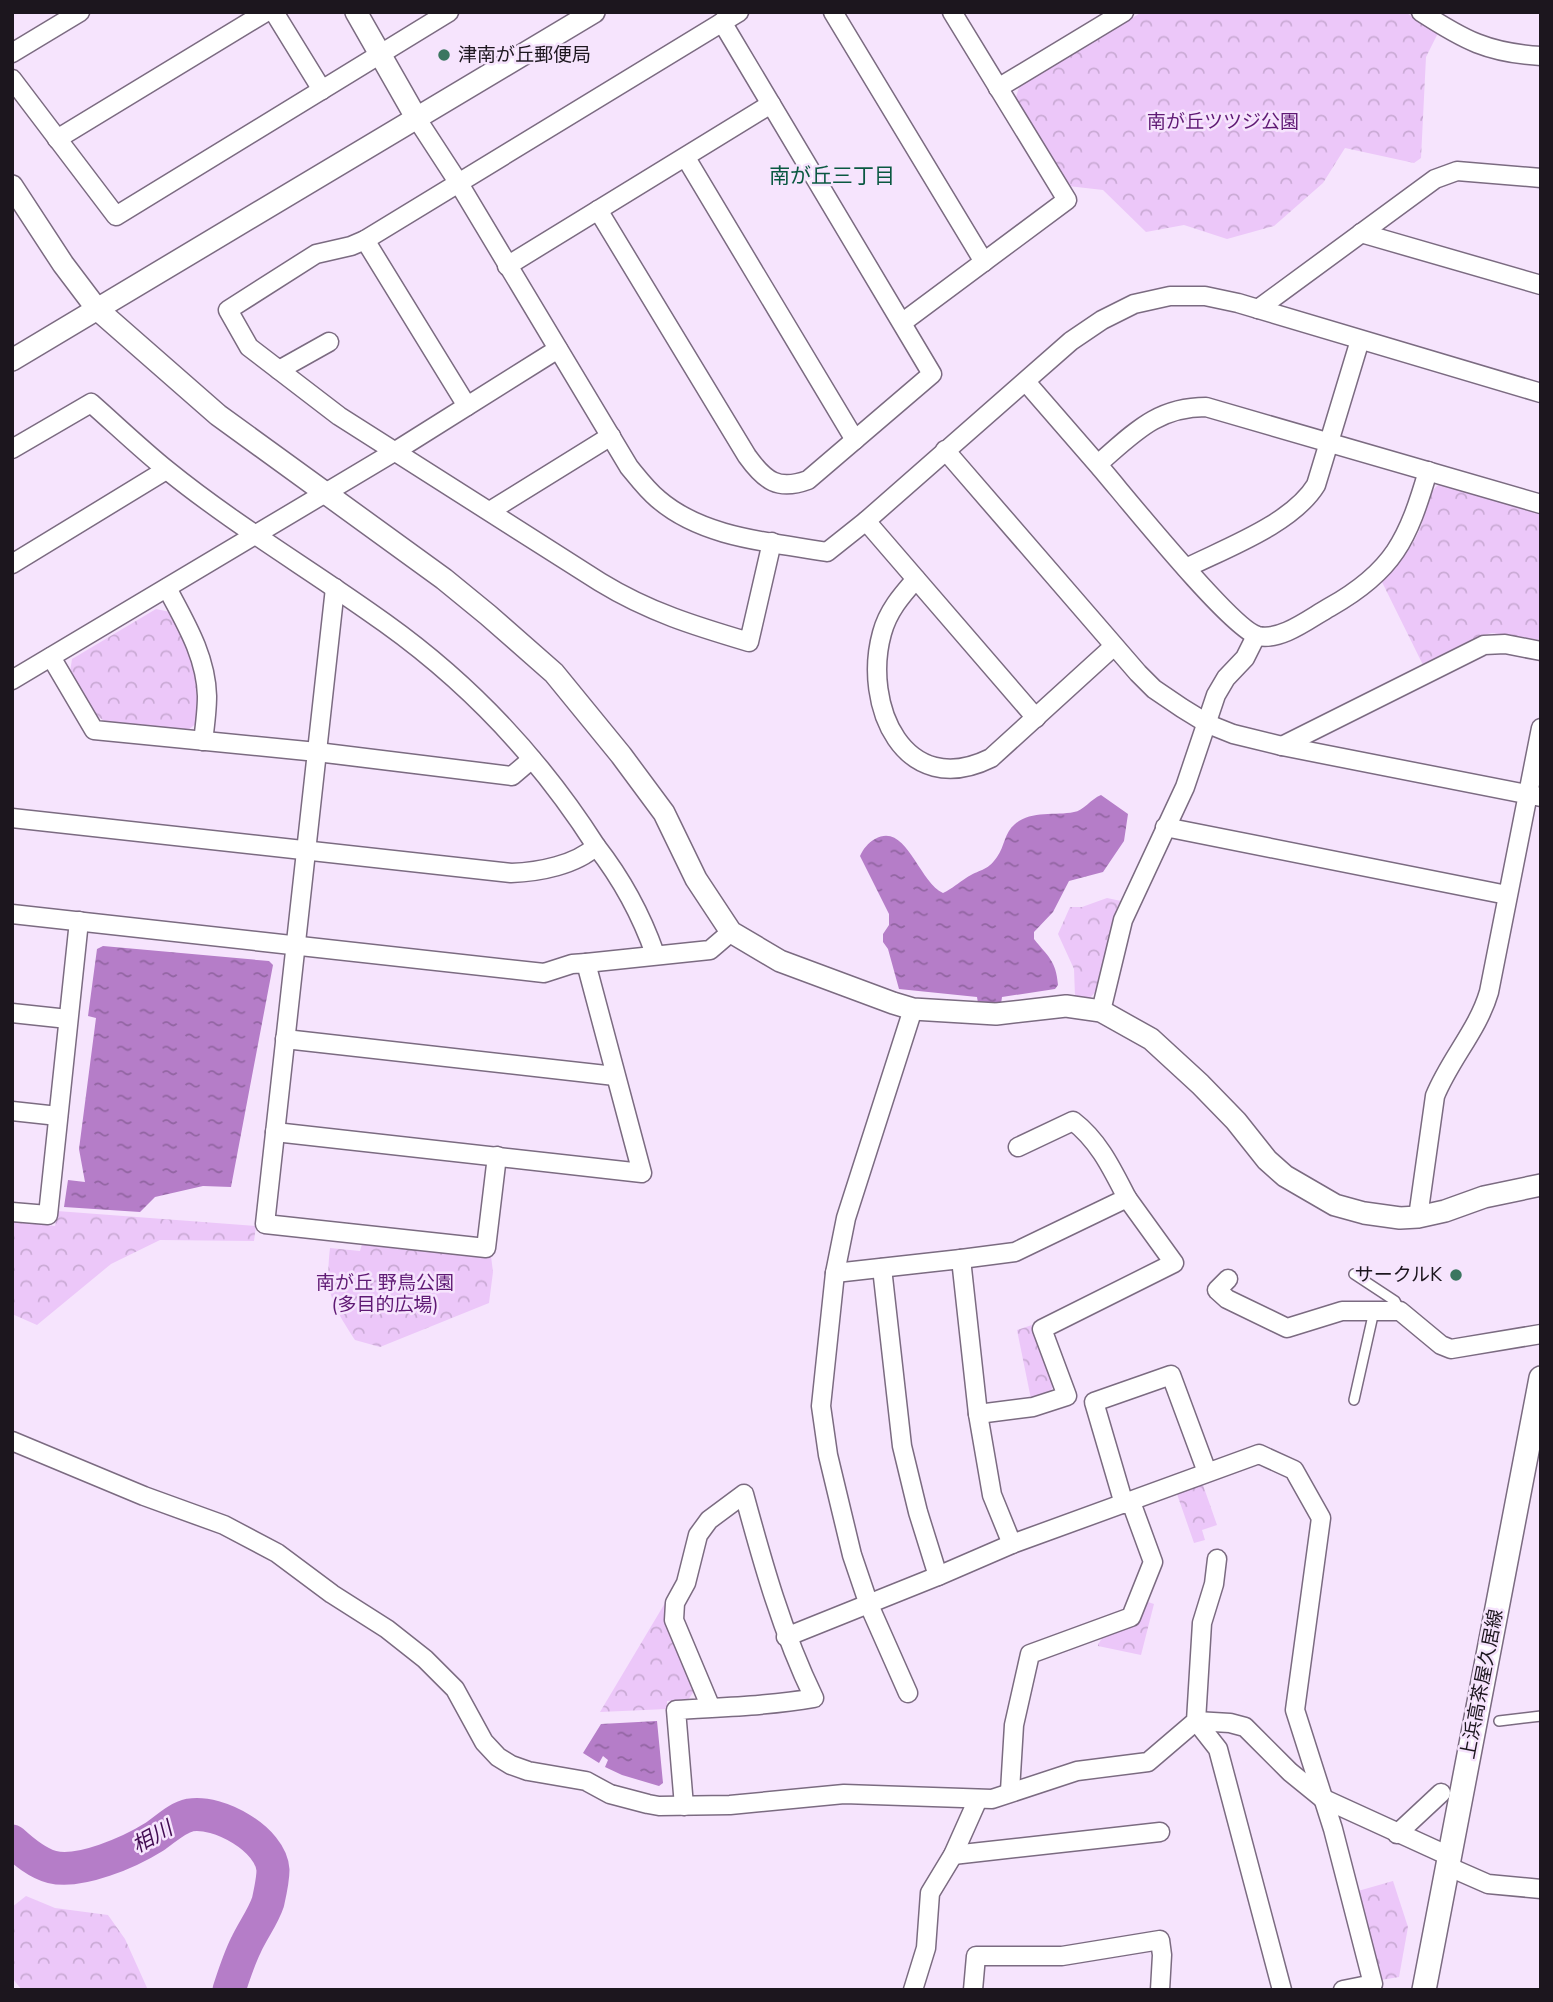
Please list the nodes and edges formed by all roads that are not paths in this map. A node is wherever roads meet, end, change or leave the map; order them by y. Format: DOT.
graph roads {
  1 [pos="80,12"];
  2 [pos="266,12"];
  3 [pos="274,12"];
  4 [pos="356,12"];
  5 [pos="594,12"];
  6 [pos="739,12"];
  7 [pos="833,12"];
  8 [pos="952,12"];
  9 [pos="1124,12"];
  10 [pos="1421,12"];
  11 [pos="442,14"];
  12 [pos="722,22"];
  13 [pos="12,53"];
  14 [pos="382,55"];
  15 [pos="1541,56"];
  16 [pos="12,79"];
  17 [pos="999,88"];
  18 [pos="322,90"];
  19 [pos="771,104"];
  20 [pos="417,119"];
  21 [pos="57,139"];
  22 [pos="686,158"];
  23 [pos="1541,178"];
  24 [pos="458,182"];
  25 [pos="12,186"];
  26 [pos="598,210"];
  27 [pos="1361,233"];
  28 [pos="365,240"];
  29 [pos="984,262"];
  30 [pos="507,266"];
  31 [pos="1541,285"];
  32 [pos="97,309"];
  33 [pos="1258,309"];
  34 [pos="903,322"];
  35 [pos="1360,340"];
  36 [pos="329,342"];
  37 [pos="558,349"];
  38 [pos="12,360"];
  39 [pos="279,370"];
  40 [pos="1026,382"];
  41 [pos="1541,393"];
  42 [pos="467,406"];
  43 [pos="611,436"];
  44 [pos="855,440"];
  45 [pos="1329,442"];
  46 [pos="12,449"];
  47 [pos="945,450"];
  48 [pos="394,452"];
  49 [pos="1098,464"];
  50 [pos="166,470"];
  51 [pos="1428,471"];
  52 [pos="324,492"];
  53 [pos="1541,504"];
  54 [pos="490,511"];
  55 [pos="866,521"];
  56 [pos="254,534"];
  57 [pos="772,542"];
  58 [pos="12,564"];
  59 [pos="1186,568"];
  60 [pos="916,579"];
  61 [pos="167,588"];
  62 [pos="335,588"];
  63 [pos="1256,636"];
  64 [pos="1113,647"];
  65 [pos="1541,651"];
  66 [pos="51,657"];
  67 [pos="12,680"];
  68 [pos="1036,718"];
  69 [pos="1208,724"];
  70 [pos="1541,728"];
  71 [pos="204,741"];
  72 [pos="1282,746"];
  73 [pos="317,752"];
  74 [pos="532,759"];
  75 [pos="1534,796"];
  76 [pos="12,818"];
  77 [pos="1166,827"];
  78 [pos="596,846"];
  79 [pos="307,849"];
  80 [pos="1507,895"];
  81 [pos="12,914"];
  82 [pos="79,921"];
  83 [pos="731,932"];
  84 [pos="297,945"];
  85 [pos="655,954"];
  86 [pos="586,962"];
  87 [pos="913,1009"];
  88 [pos="1101,1011"];
  89 [pos="12,1013"];
  90 [pos="68,1019"];
  91 [pos="285,1038"];
  92 [pos="615,1076"];
  93 [pos="12,1111"];
  94 [pos="58,1116"];
  95 [pos="275,1132"];
  96 [pos="1018,1147"];
  97 [pos="497,1156"];
  98 [pos="1541,1185"];
  99 [pos="1127,1198"];
  100 [pos="12,1212"];
  101 [pos="1418,1217"];
  102 [pos="961,1259"];
  103 [pos="882,1268"];
  104 [pos="835,1273"];
  105 [pos="1354,1274"];
  106 [pos="1228,1279"];
  107 [pos="1374,1311"];
  108 [pos="1400,1311"];
  109 [pos="1541,1334"];
  110 [pos="1541,1378"];
  111 [pos="1354,1400"];
  112 [pos="978,1414"];
  113 [pos="12,1441"];
  114 [pos="1207,1472"];
  115 [pos="1127,1503"];
  116 [pos="1012,1544"];
  117 [pos="1217,1559"];
  118 [pos="938,1576"];
  119 [pos="869,1605"];
  120 [pos="786,1637"];
  121 [pos="908,1693"];
  122 [pos="711,1708"];
  123 [pos="1541,1716"];
  124 [pos="1196,1721"];
  125 [pos="1499,1721"];
  126 [pos="1010,1791"];
  127 [pos="1441,1793"];
  128 [pos="1322,1798"];
  129 [pos="978,1799"];
  130 [pos="684,1806"];
  131 [pos="1160,1832"];
  132 [pos="1398,1834"];
  133 [pos="953,1855"];
  134 [pos="1448,1861"];
  135 [pos="1541,1889"];
  136 [pos="913,1990"];
  137 [pos="973,1990"];
  138 [pos="1160,1990"];
  139 [pos="1282,1990"];
  140 [pos="1343,1990"];
  141 [pos="1424,1990"];
  1 -- 13 [label="street"];
  2 -- 21 [label="street"];
  3 -- 18 [label="street"];
  4 -- 14 [label="street"];
  5 -- 20 [label="street"];
  6 -- 12 [label="street"];
  7 -- 29 [label="street"];
  8 -- 17 [label="street"];
  9 -- 17 [label="street"];
  10 -- 15 [label="street"];
  11 -- 14 [label="street"];
  12 -- 19 [label="street"];
  12 -- 24 [label="street"];
  14 -- 18 [label="street"];
  14 -- 20 [label="street"];
  16 -- 21 [label="street"];
  17 -- 29 [label="street"];
  18 -- 21 [label="street"];
  19 -- 22 [label="street"];
  19 -- 34 [label="street"];
  20 -- 24 [label="street"];
  20 -- 32 [label="street"];
  22 -- 26 [label="street"];
  22 -- 44 [label="street"];
  23 -- 27 [label="street"];
  24 -- 28 [label="street"];
  24 -- 30 [label="street"];
  25 -- 32 [label="street"];
  26 -- 30 [label="street"];
  26 -- 44 [label="street"];
  27 -- 31 [label="street"];
  27 -- 33 [label="street"];
  28 -- 39 [label="street"];
  28 -- 42 [label="street"];
  29 -- 34 [label="street"];
  30 -- 37 [label="street"];
  32 -- 38 [label="street"];
  32 -- 52 [label="street"];
  33 -- 35 [label="street"];
  33 -- 40 [label="street"];
  34 -- 44 [label="street"];
  35 -- 41 [label="street"];
  35 -- 45 [label="street"];
  36 -- 39 [label="street"];
  37 -- 42 [label="street"];
  37 -- 43 [label="street"];
  39 -- 48 [label="street"];
  40 -- 47 [label="street"];
  40 -- 49 [label="street"];
  42 -- 48 [label="street"];
  43 -- 54 [label="street"];
  43 -- 57 [label="street"];
  45 -- 49 [label="street"];
  45 -- 51 [label="street"];
  45 -- 59 [label="street"];
  46 -- 50 [label="street"];
  47 -- 55 [label="street"];
  47 -- 64 [label="street"];
  48 -- 52 [label="street"];
  48 -- 54 [label="street"];
  49 -- 59 [label="street"];
  50 -- 56 [label="street"];
  50 -- 58 [label="street"];
  51 -- 53 [label="street"];
  51 -- 63 [label="street"];
  52 -- 56 [label="street"];
  52 -- 83 [label="street"];
  54 -- 57 [label="street"];
  55 -- 57 [label="street"];
  55 -- 60 [label="street"];
  56 -- 61 [label="street"];
  56 -- 62 [label="street"];
  59 -- 63 [label="street"];
  60 -- 68 [label="street"];
  60 -- 68 [label="street"];
  61 -- 66 [label="street"];
  61 -- 71 [label="street"];
  62 -- 73 [label="street"];
  62 -- 74 [label="street"];
  63 -- 69 [label="street"];
  64 -- 68 [label="street"];
  64 -- 69 [label="street"];
  65 -- 72 [label="street"];
  66 -- 67 [label="street"];
  66 -- 71 [label="street"];
  69 -- 72 [label="street"];
  69 -- 77 [label="street"];
  70 -- 75 [label="street"];
  71 -- 73 [label="street"];
  72 -- 75 [label="street"];
  73 -- 74 [label="street"];
  73 -- 79 [label="street"];
  74 -- 78 [label="street"];
  75 -- 80 [label="street"];
  76 -- 79 [label="street"];
  77 -- 80 [label="street"];
  77 -- 88 [label="street"];
  78 -- 79 [label="street"];
  78 -- 85 [label="street"];
  79 -- 84 [label="street"];
  80 -- 101 [label="street"];
  81 -- 82 [label="street"];
  82 -- 84 [label="street"];
  82 -- 90 [label="street"];
  83 -- 85 [label="street"];
  83 -- 87 [label="street"];
  84 -- 86 [label="street"];
  84 -- 91 [label="street"];
  85 -- 86 [label="street"];
  86 -- 92 [label="street"];
  87 -- 88 [label="street"];
  87 -- 104 [label="street"];
  88 -- 101 [label="street"];
  89 -- 90 [label="street"];
  90 -- 94 [label="street"];
  91 -- 92 [label="street"];
  91 -- 95 [label="street"];
  92 -- 97 [label="street"];
  93 -- 94 [label="street"];
  94 -- 100 [label="street"];
  95 -- 97 [label="street"];
  95 -- 97 [label="street"];
  96 -- 99 [label="street"];
  98 -- 101 [label="street"];
  99 -- 102 [label="street"];
  99 -- 112 [label="street"];
  102 -- 103 [label="street"];
  102 -- 112 [label="street"];
  103 -- 104 [label="street"];
  103 -- 118 [label="street"];
  104 -- 119 [label="street"];
  105 -- 108 [label="lane"];
  106 -- 107 [label="street"];
  107 -- 108 [label="street"];
  107 -- 111 [label="lane"];
  108 -- 109 [label="street"];
  110 -- 134 [label="main road, 上浜高茶屋久居線"];
  112 -- 116 [label="street"];
  113 -- 130 [label="street"];
  114 -- 115 [label="street"];
  114 -- 115 [label="street"];
  114 -- 128 [label="street"];
  115 -- 116 [label="street"];
  115 -- 126 [label="street"];
  116 -- 118 [label="street"];
  117 -- 124 [label="street"];
  118 -- 119 [label="street"];
  119 -- 120 [label="street"];
  119 -- 121 [label="street"];
  120 -- 122 [label="street"];
  120 -- 122 [label="street"];
  122 -- 130 [label="street"];
  123 -- 125 [label="lane"];
  124 -- 126 [label="street"];
  124 -- 128 [label="street"];
  124 -- 139 [label="street"];
  126 -- 129 [label="street"];
  127 -- 132 [label="street"];
  128 -- 132 [label="street"];
  128 -- 140 [label="street"];
  129 -- 130 [label="street"];
  129 -- 133 [label="street"];
  131 -- 133 [label="street"];
  132 -- 134 [label="street"];
  133 -- 136 [label="street"];
  134 -- 135 [label="street"];
  134 -- 141 [label="main road, 上浜高茶屋久居線"];
  137 -- 138 [label="street"];
}
